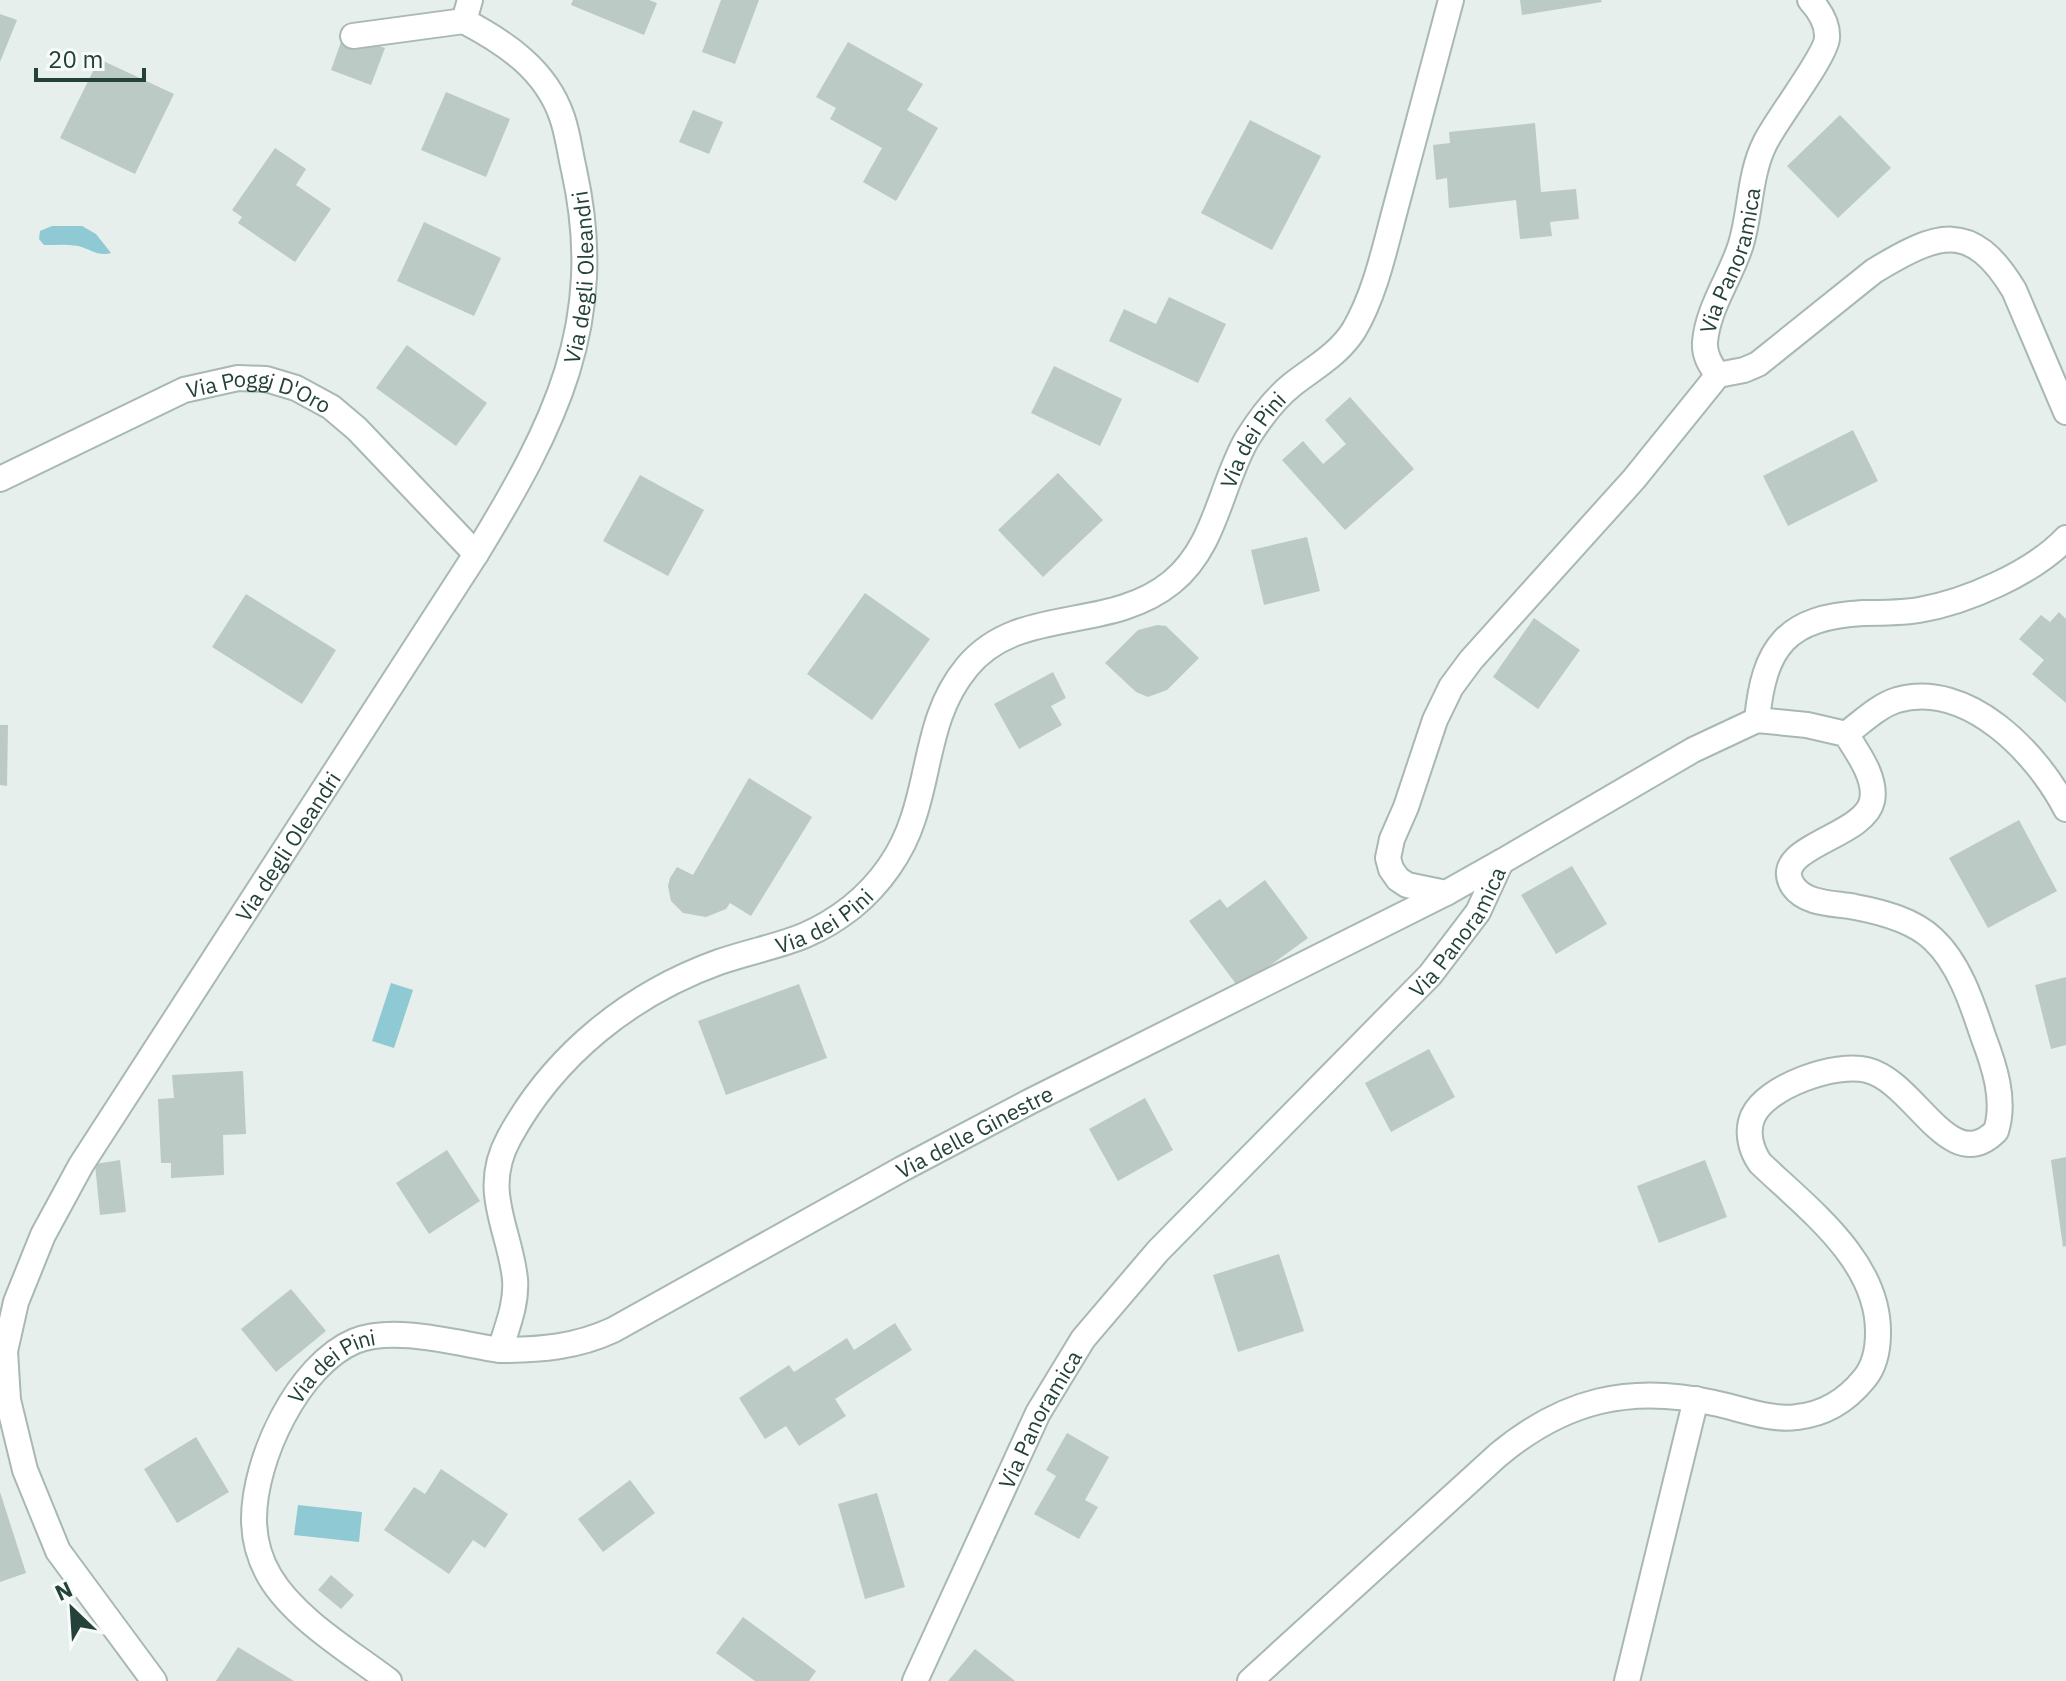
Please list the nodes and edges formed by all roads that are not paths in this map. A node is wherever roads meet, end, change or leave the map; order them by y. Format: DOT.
graph roads {
  1 [pos="1451,0"];
  2 [pos="1810,0"];
  3 [pos="467,11"];
  4 [pos="353,36"];
  5 [pos="1718,375"];
  6 [pos="2066,412"];
  7 [pos="0,479"];
  8 [pos="2066,538"];
  9 [pos="476,554"];
  10 [pos="1757,720"];
  11 [pos="1846,734"];
  12 [pos="2066,809"];
  13 [pos="1501,862"];
  14 [pos="1446,893"];
  15 [pos="500,1350"];
  16 [pos="1696,1399"];
  17 [pos="154,1681"];
  18 [pos="389,1681"];
  19 [pos="915,1681"];
  20 [pos="1250,1681"];
  21 [pos="1627,1681"];
  1 -- 15 [label="street, Via dei Pini"];
  2 -- 5 [label="street, Via Panoramica"];
  3 -- 4 [label="street"];
  3 -- 9 [label="street, Via degli Oleandri"];
  5 -- 6 [label="street"];
  5 -- 14 [label="street, Via Panoramica"];
  7 -- 9 [label="street, Via Poggi D'Oro"];
  8 -- 10 [label="street"];
  9 -- 17 [label="street, Via degli Oleandri"];
  10 -- 11 [label="street"];
  10 -- 13 [label="street"];
  11 -- 12 [label="street"];
  11 -- 16 [label="street"];
  13 -- 14 [label="street, Via Panoramica"];
  13 -- 19 [label="street, Via Panoramica"];
  14 -- 15 [label="street, Via delle Ginestre"];
  15 -- 18 [label="street, Via dei Pini"];
  16 -- 20 [label="street"];
  16 -- 21 [label="street"];
}
